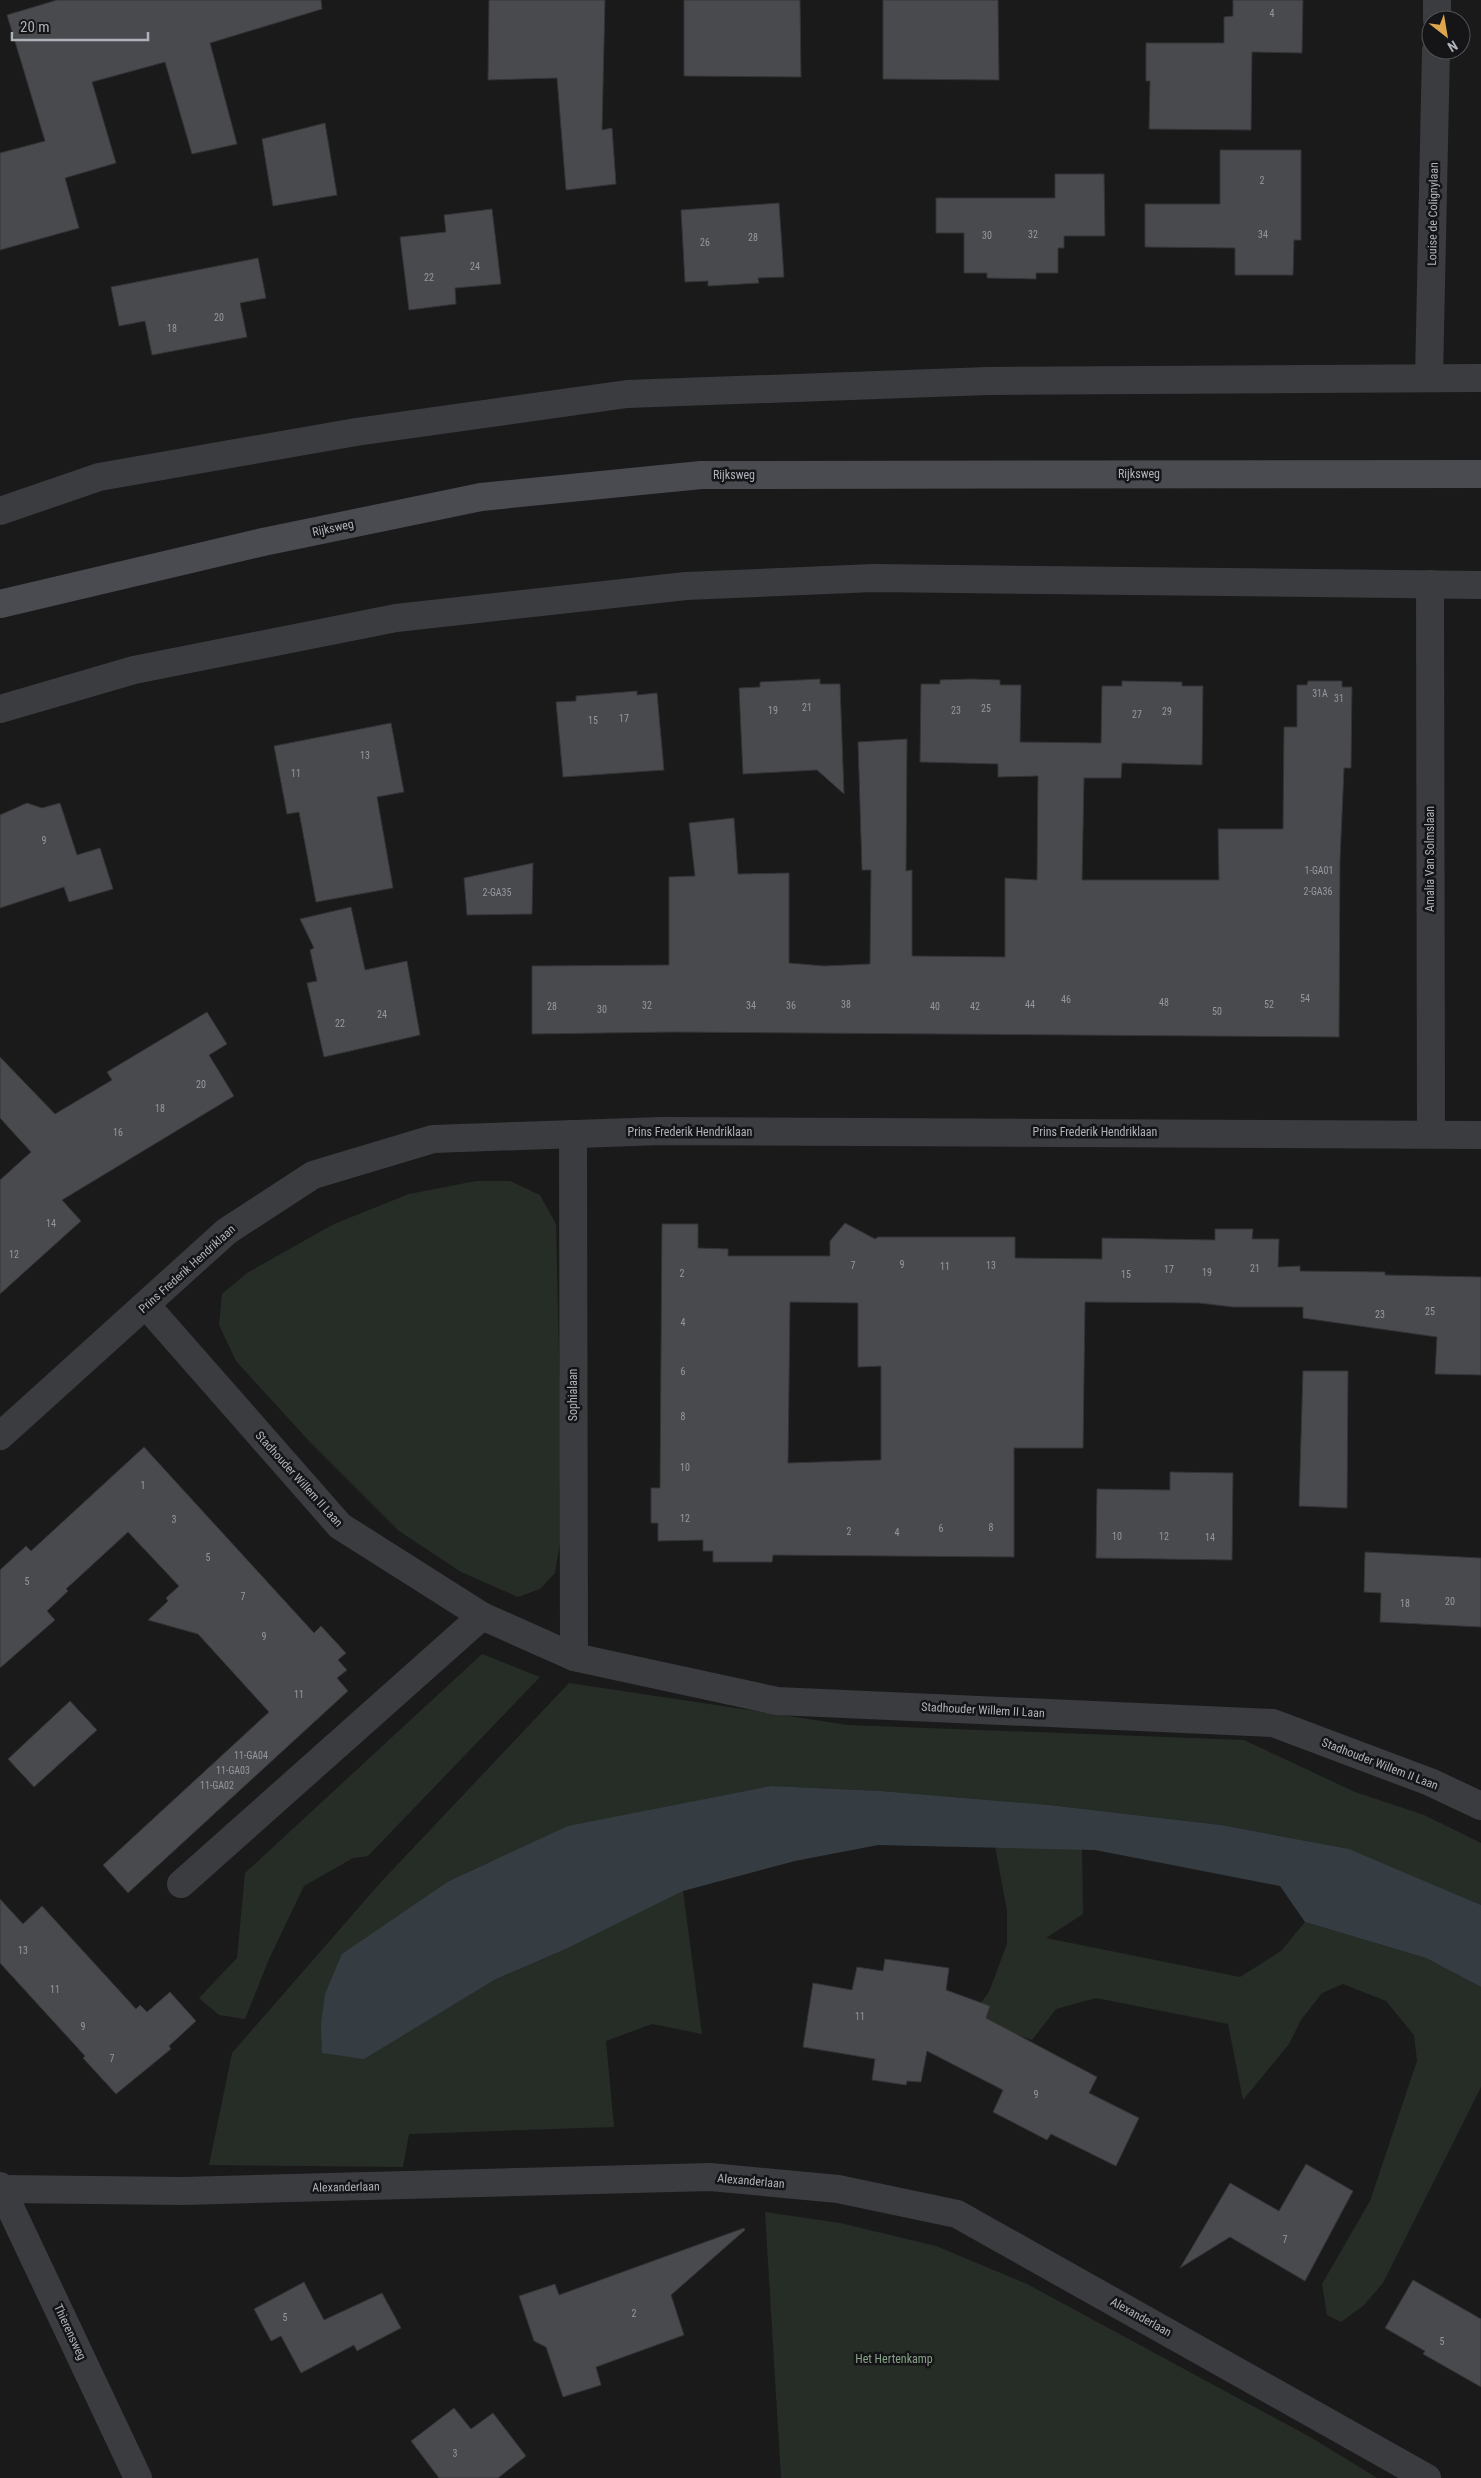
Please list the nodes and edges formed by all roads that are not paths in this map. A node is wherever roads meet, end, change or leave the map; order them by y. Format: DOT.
graph roads {
  1 [pos="1436,60"];
  2 [pos="1429,378"];
  3 [pos="1481,378"];
  4 [pos="1481,474"];
  5 [pos="0,511"];
  6 [pos="1430,584"];
  7 [pos="1481,584"];
  8 [pos="0,604"];
  9 [pos="0,709"];
  10 [pos="573,1134"];
  11 [pos="1431,1134"];
  12 [pos="1481,1135"];
  13 [pos="146,1306"];
  14 [pos="0,1436"];
  15 [pos="482,1616"];
  16 [pos="574,1657"];
  17 [pos="1481,1806"];
  18 [pos="181,1884"];
  19 [pos="1,2190"];
  20 [pos="138,2478"];
  21 [pos="1427,2478"];
  1 -- 2 [label="street, Louise de Colignylaan"];
  2 -- 3 [label="street"];
  2 -- 5 [label="street"];
  4 -- 8 [label="main road, Rijksweg"];
  6 -- 7 [label="street"];
  6 -- 9 [label="street"];
  6 -- 11 [label="street, Amalia Van Solmslaan"];
  10 -- 11 [label="street, Prins Frederik Hendriklaan"];
  10 -- 13 [label="street, Prins Frederik Hendriklaan"];
  10 -- 16 [label="street, Sophialaan"];
  11 -- 12 [label="street, Prins Frederik Hendriklaan"];
  13 -- 14 [label="street, Prins Frederik Hendriklaan"];
  13 -- 15 [label="street, Stadhouder Willem II Laan"];
  15 -- 16 [label="street, Stadhouder Willem II Laan"];
  15 -- 18 [label="street"];
  16 -- 17 [label="street, Stadhouder Willem II Laan"];
  19 -- 20 [label="street, Thierensweg"];
  19 -- 21 [label="street, Alexanderlaan"];
}
